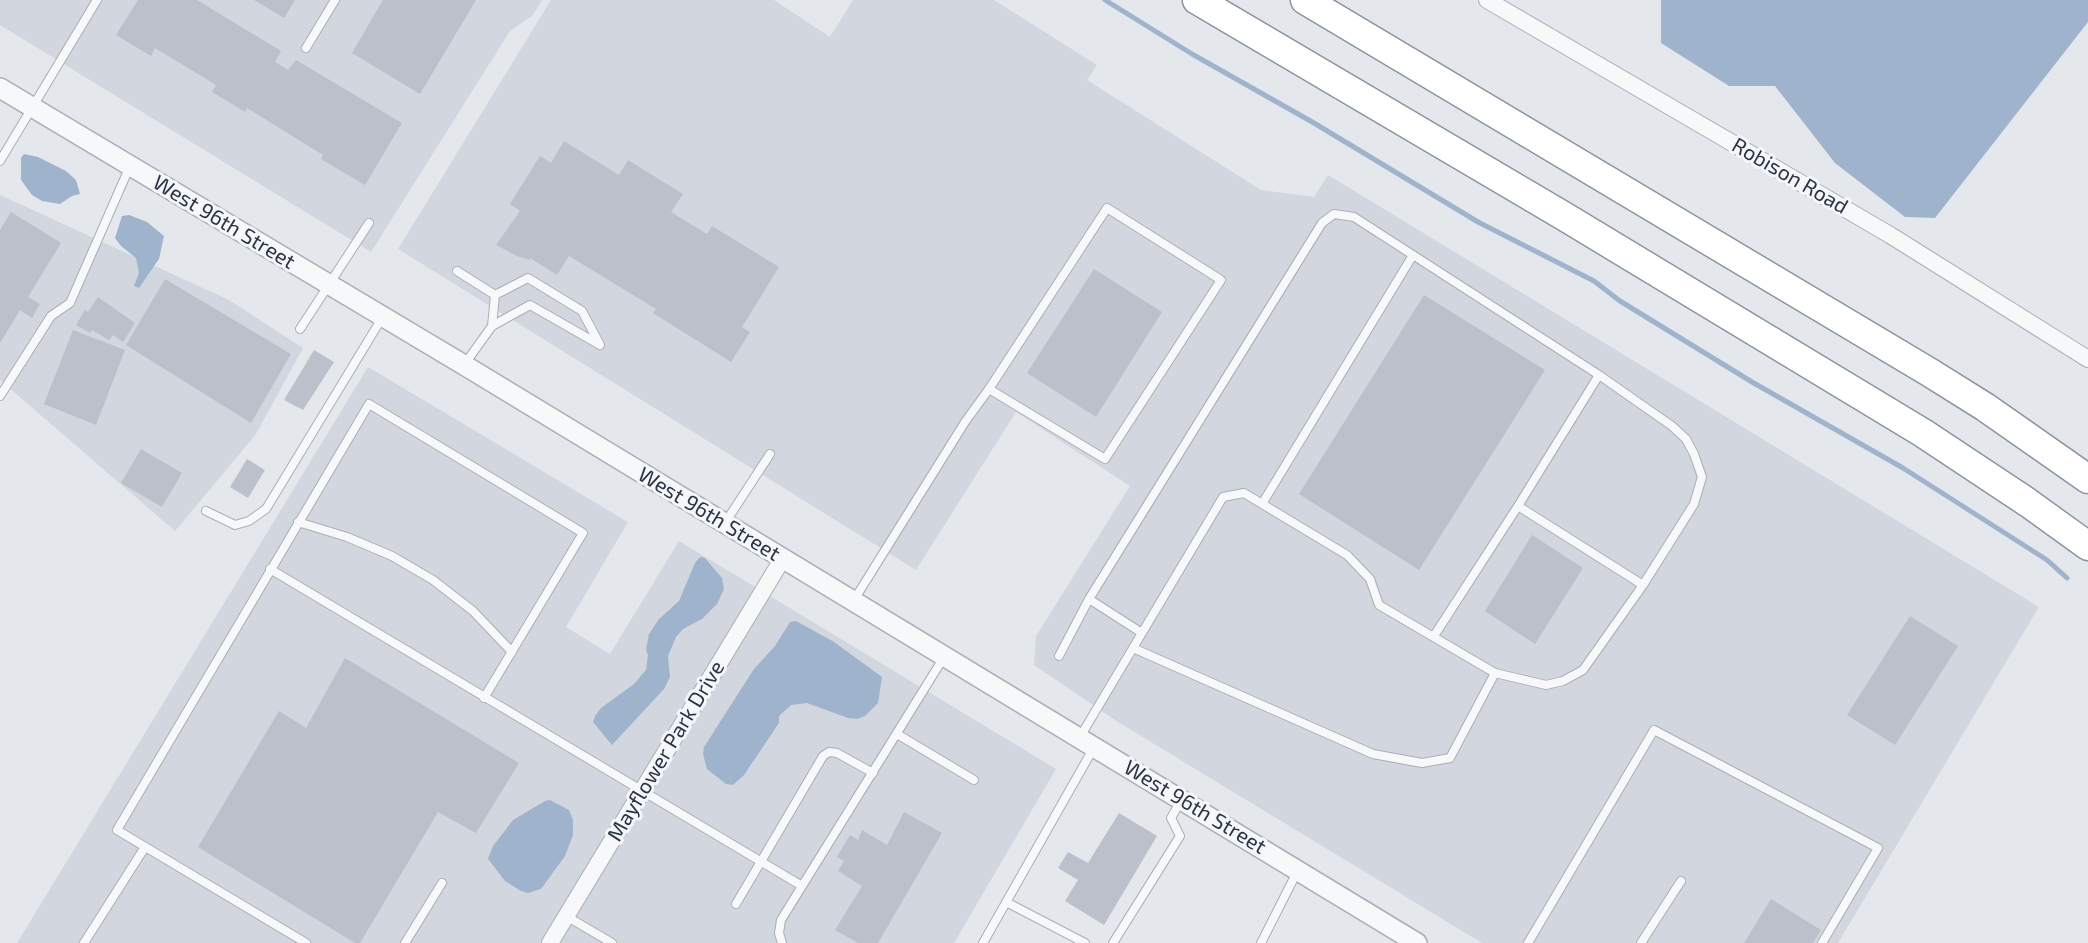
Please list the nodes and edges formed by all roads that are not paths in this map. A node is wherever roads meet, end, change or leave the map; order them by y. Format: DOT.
graph roads {
  1 [pos="97,0"];
  2 [pos="335,0"];
  3 [pos="1197,0"];
  4 [pos="1305,0"];
  5 [pos="1487,0"];
  6 [pos="306,48"];
  7 [pos="0,88"];
  8 [pos="32,108"];
  9 [pos="0,161"];
  10 [pos="130,166"];
  11 [pos="369,223"];
  12 [pos="1413,255"];
  13 [pos="457,271"];
  14 [pos="329,284"];
  15 [pos="495,295"];
  16 [pos="383,317"];
  17 [pos="492,326"];
  18 [pos="300,329"];
  19 [pos="2088,359"];
  20 [pos="464,365"];
  21 [pos="1599,375"];
  22 [pos="989,389"];
  23 [pos="0,396"];
  24 [pos="770,454"];
  25 [pos="2088,479"];
  26 [pos="1262,504"];
  27 [pos="1518,506"];
  28 [pos="206,511"];
  29 [pos="298,522"];
  30 [pos="725,523"];
  31 [pos="2088,547"];
  32 [pos="783,558"];
  33 [pos="270,569"];
  34 [pos="1643,585"];
  35 [pos="1089,599"];
  36 [pos="854,600"];
  37 [pos="1142,633"];
  38 [pos="1434,636"];
  39 [pos="1133,648"];
  40 [pos="512,652"];
  41 [pos="945,656"];
  42 [pos="1059,656"];
  43 [pos="1495,673"];
  44 [pos="484,698"];
  45 [pos="897,734"];
  46 [pos="1087,742"];
  47 [pos="873,773"];
  48 [pos="974,780"];
  49 [pos="641,792"];
  50 [pos="1182,799"];
  51 [pos="145,847"];
  52 [pos="761,862"];
  53 [pos="1298,870"];
  54 [pos="1681,881"];
  55 [pos="442,883"];
  56 [pos="802,886"];
  57 [pos="1006,902"];
  58 [pos="736,904"];
  59 [pos="566,916"];
  60 [pos="84,943"];
  61 [pos="306,943"];
  62 [pos="405,943"];
  63 [pos="550,943"];
  64 [pos="611,943"];
  65 [pos="782,943"];
  66 [pos="983,943"];
  67 [pos="1085,943"];
  68 [pos="1113,943"];
  69 [pos="1261,943"];
  70 [pos="1417,943"];
  71 [pos="1528,943"];
  72 [pos="1641,943"];
  73 [pos="1822,943"];
  1 -- 8 [label="lane"];
  2 -- 6 [label="lane"];
  3 -- 31 [label="highway"];
  4 -- 25 [label="highway"];
  5 -- 19 [label="street, Robison Road"];
  7 -- 8 [label="street, West 96th Street"];
  8 -- 9 [label="lane"];
  8 -- 10 [label="street, West 96th Street"];
  10 -- 14 [label="street, West 96th Street"];
  10 -- 23 [label="lane"];
  11 -- 14 [label="lane"];
  12 -- 21 [label="lane"];
  12 -- 26 [label="lane"];
  12 -- 35 [label="lane"];
  13 -- 15 [label="lane"];
  14 -- 16 [label="street, West 96th Street"];
  14 -- 18 [label="lane"];
  15 -- 17 [label="lane"];
  15 -- 17 [label="lane"];
  16 -- 20 [label="street, West 96th Street"];
  16 -- 28 [label="lane"];
  17 -- 20 [label="lane"];
  20 -- 30 [label="street, West 96th Street"];
  21 -- 27 [label="lane"];
  21 -- 34 [label="lane"];
  22 -- 22 [label="lane"];
  22 -- 36 [label="lane"];
  24 -- 30 [label="lane"];
  26 -- 37 [label="lane"];
  26 -- 38 [label="lane"];
  27 -- 34 [label="lane"];
  27 -- 38 [label="lane"];
  29 -- 33 [label="lane"];
  29 -- 40 [label="lane"];
  29 -- 40 [label="lane"];
  30 -- 32 [label="street, West 96th Street"];
  32 -- 36 [label="street, West 96th Street"];
  32 -- 49 [label="street, Mayflower Park Drive"];
  33 -- 44 [label="lane"];
  33 -- 51 [label="lane"];
  34 -- 43 [label="lane"];
  35 -- 37 [label="lane"];
  35 -- 42 [label="lane"];
  36 -- 41 [label="street, West 96th Street"];
  37 -- 39 [label="lane"];
  38 -- 43 [label="lane"];
  39 -- 43 [label="lane"];
  39 -- 46 [label="lane"];
  40 -- 44 [label="lane"];
  41 -- 45 [label="lane"];
  41 -- 46 [label="street, West 96th Street"];
  44 -- 49 [label="lane"];
  45 -- 47 [label="lane"];
  45 -- 48 [label="lane"];
  46 -- 50 [label="street, West 96th Street"];
  46 -- 57 [label="lane"];
  47 -- 52 [label="lane"];
  47 -- 56 [label="lane"];
  49 -- 52 [label="lane"];
  49 -- 59 [label="street, Mayflower Park Drive"];
  50 -- 53 [label="street, West 96th Street"];
  50 -- 68 [label="lane"];
  51 -- 60 [label="lane"];
  51 -- 61 [label="lane"];
  52 -- 56 [label="lane"];
  52 -- 58 [label="lane"];
  53 -- 69 [label="lane"];
  53 -- 70 [label="street, West 96th Street"];
  54 -- 72 [label="lane"];
  55 -- 62 [label="lane"];
  56 -- 65 [label="lane"];
  57 -- 66 [label="lane"];
  57 -- 67 [label="lane"];
  59 -- 63 [label="street, Mayflower Park Drive"];
  59 -- 64 [label="lane"];
  71 -- 73 [label="lane"];
}
